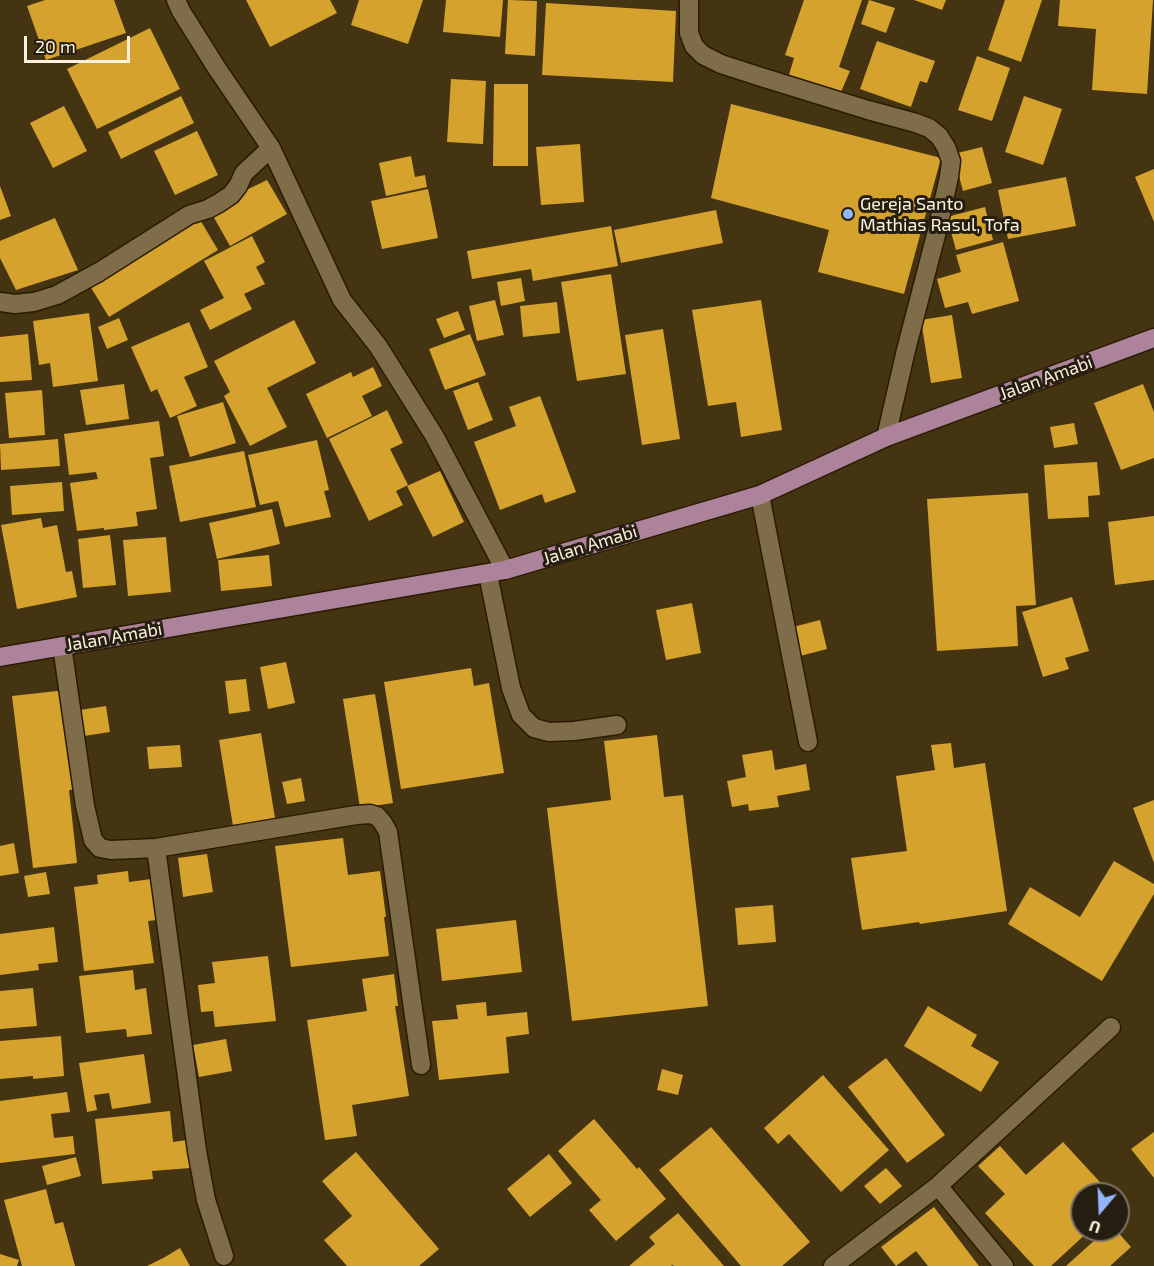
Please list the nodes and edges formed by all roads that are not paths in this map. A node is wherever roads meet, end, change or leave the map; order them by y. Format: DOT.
graph roads {
  1 [pos="176,0"];
  2 [pos="689,0"];
  3 [pos="271,148"];
  4 [pos="0,303"];
  5 [pos="1154,338"];
  6 [pos="886,437"];
  7 [pos="760,495"];
  8 [pos="497,572"];
  9 [pos="62,646"];
  10 [pos="0,657"];
  11 [pos="617,725"];
  12 [pos="808,742"];
  13 [pos="156,848"];
  14 [pos="1111,1027"];
  15 [pos="421,1065"];
  16 [pos="938,1186"];
  17 [pos="224,1256"];
  18 [pos="833,1266"];
  19 [pos="1004,1266"];
  1 -- 3 [label="street"];
  2 -- 6 [label="street"];
  3 -- 4 [label="street"];
  3 -- 8 [label="street"];
  5 -- 6 [label="main road, Jalan Amabi"];
  6 -- 7 [label="main road, Jalan Amabi"];
  7 -- 8 [label="main road, Jalan Amabi"];
  7 -- 12 [label="street"];
  8 -- 9 [label="main road, Jalan Amabi"];
  8 -- 11 [label="street"];
  9 -- 10 [label="main road, Jalan Amabi"];
  9 -- 13 [label="street"];
  13 -- 15 [label="street"];
  13 -- 17 [label="street"];
  14 -- 16 [label="street"];
  16 -- 18 [label="street"];
  16 -- 19 [label="street"];
}
